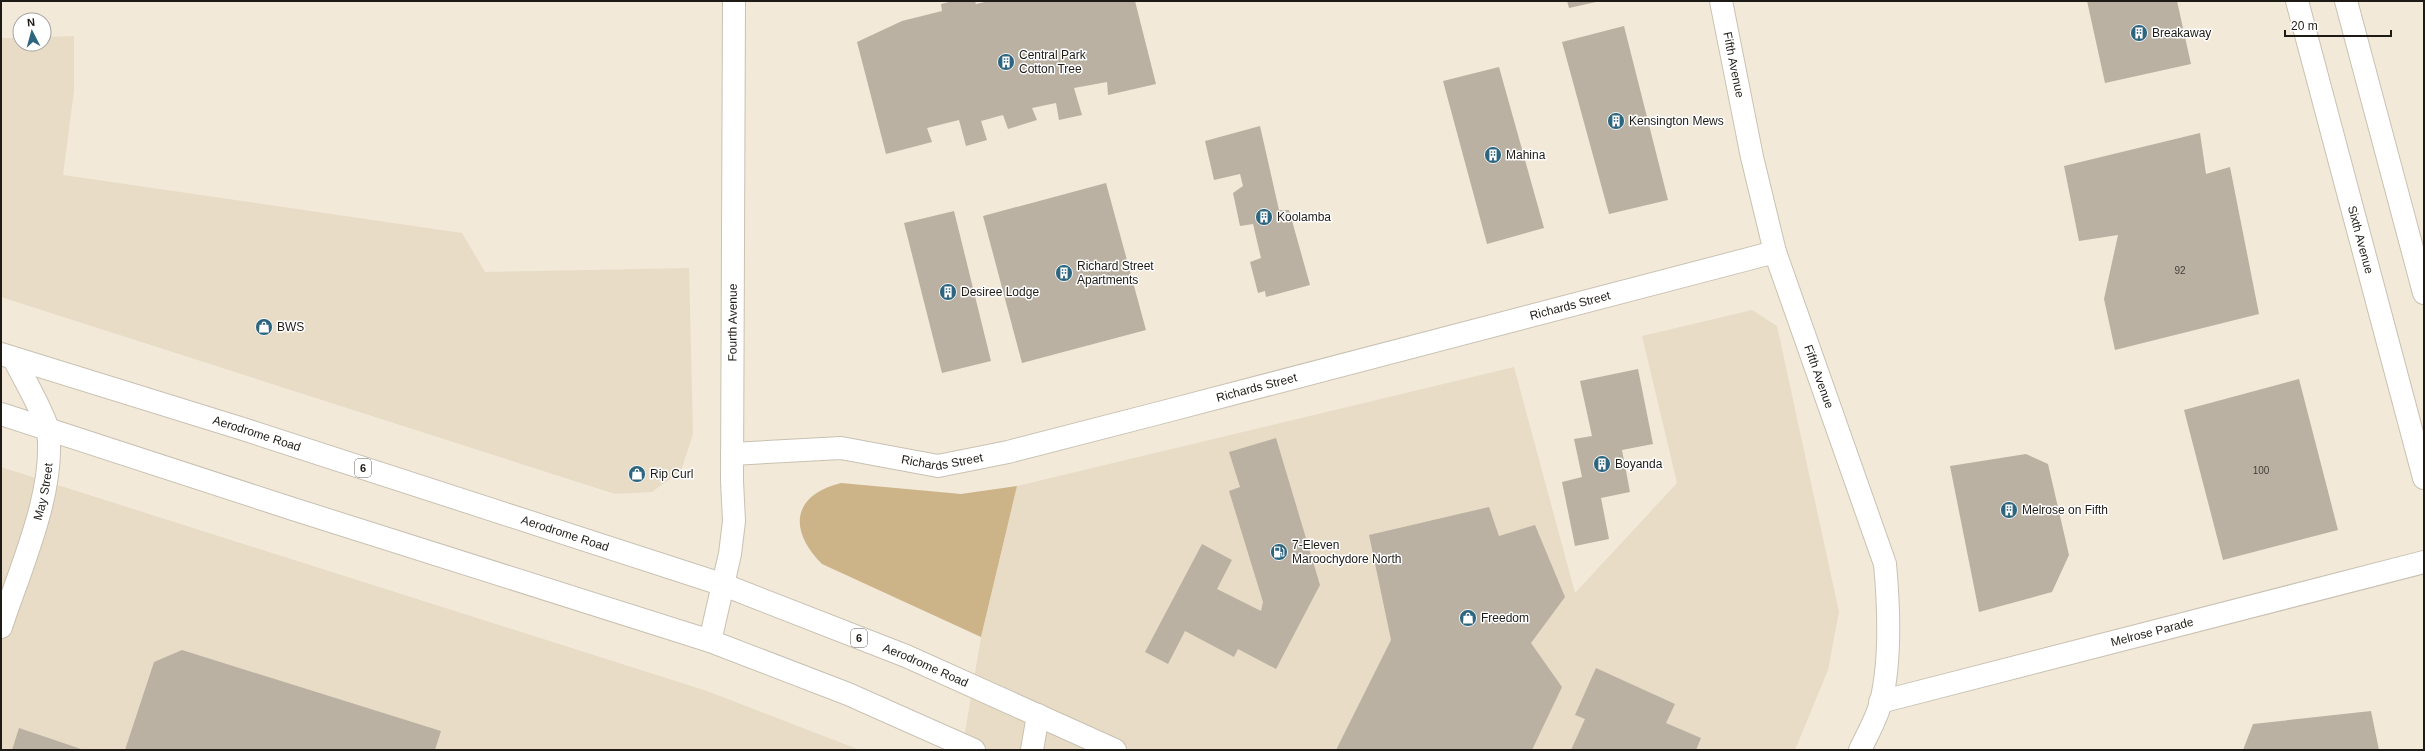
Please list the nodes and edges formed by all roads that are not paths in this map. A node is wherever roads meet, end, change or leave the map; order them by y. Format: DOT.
graph roads {
  1 [pos="734,1"];
  2 [pos="1721,1"];
  3 [pos="2297,1"];
  4 [pos="2346,1"];
  5 [pos="1775,252"];
  6 [pos="2424,293"];
  7 [pos="7,356"];
  8 [pos="1,414"];
  9 [pos="48,429"];
  10 [pos="732,454"];
  11 [pos="2424,478"];
  12 [pos="2424,562"];
  13 [pos="724,585"];
  14 [pos="1,627"];
  15 [pos="710,641"];
  16 [pos="1880,702"];
  17 [pos="1038,715"];
  18 [pos="974,750"];
  19 [pos="1032,750"];
  20 [pos="1115,750"];
  21 [pos="1860,750"];
  1 -- 10 [label="street, Fourth Avenue"];
  2 -- 5 [label="street, Fifth Avenue"];
  3 -- 11 [label="street, Sixth Avenue"];
  4 -- 6 [label="street"];
  5 -- 10 [label="street, Richards Street"];
  5 -- 16 [label="street, Fifth Avenue"];
  7 -- 9 [label="street, May Street"];
  7 -- 13 [label="street, Aerodrome Road / 6"];
  8 -- 9 [label="street"];
  9 -- 14 [label="street, May Street"];
  9 -- 15 [label="street"];
  10 -- 13 [label="street, Fourth Avenue"];
  12 -- 16 [label="street, Melrose Parade"];
  13 -- 15 [label="street, Fourth Avenue"];
  13 -- 17 [label="street, Aerodrome Road / 6"];
  15 -- 18 [label="street"];
  16 -- 21 [label="street, Fifth Avenue"];
  17 -- 19 [label="street"];
  17 -- 20 [label="street, Aerodrome Road / 6"];
}
